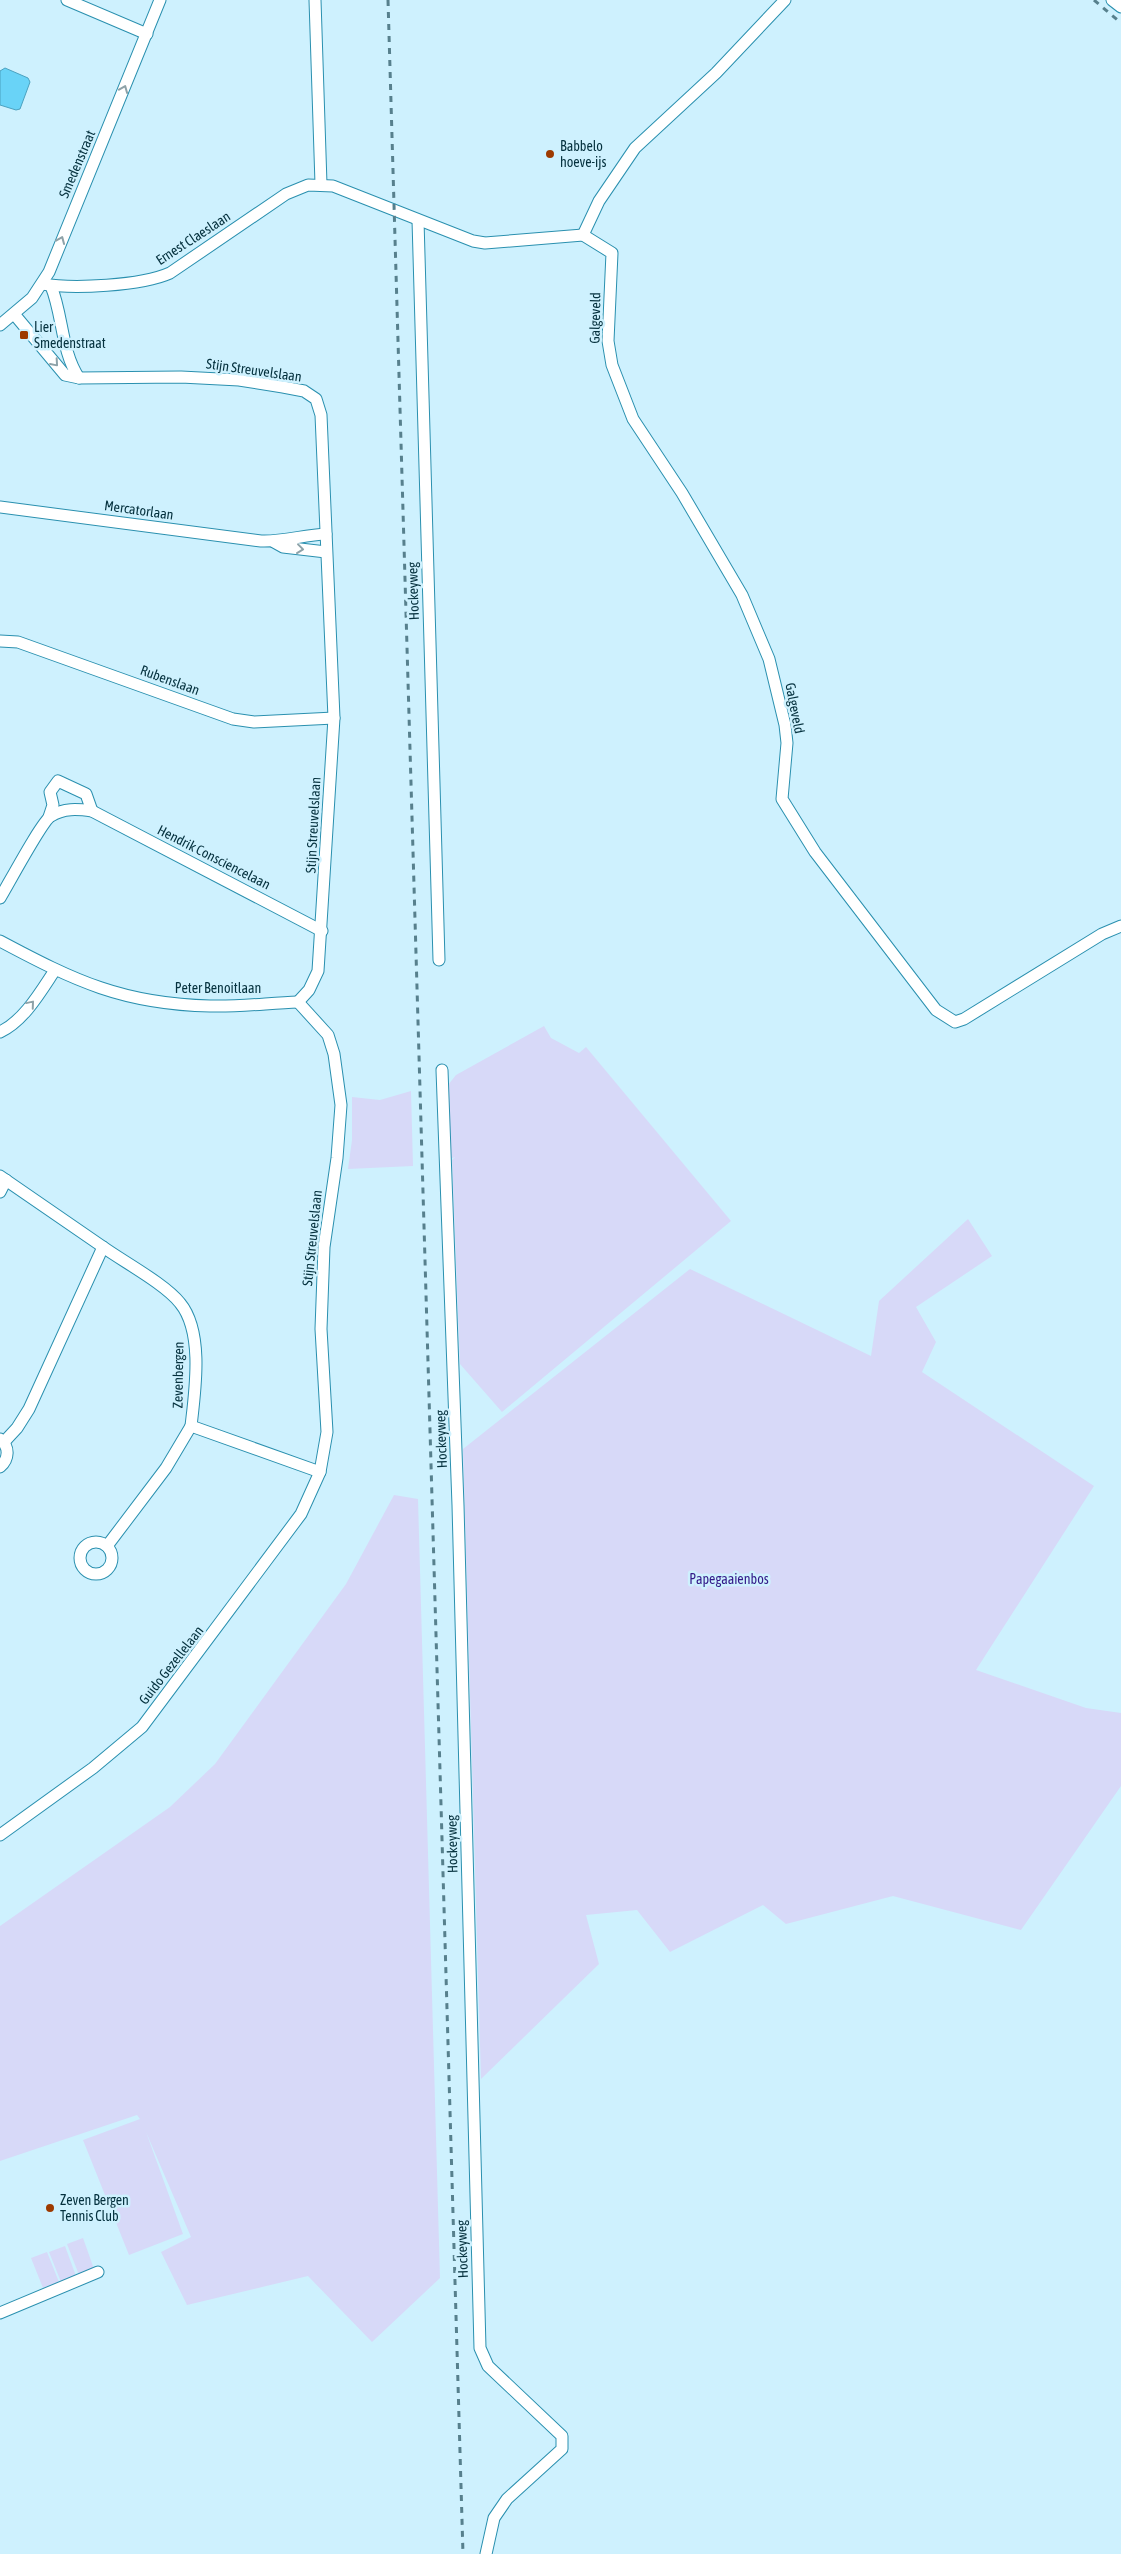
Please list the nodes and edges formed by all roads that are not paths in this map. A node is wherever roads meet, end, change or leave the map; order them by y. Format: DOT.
graph roads {
  1 [pos="67,0"];
  2 [pos="160,0"];
  3 [pos="315,0"];
  4 [pos="785,0"];
  5 [pos="1112,0"];
  6 [pos="1121,8"];
  7 [pos="147,34"];
  8 [pos="321,184"];
  9 [pos="418,220"];
  10 [pos="583,234"];
  11 [pos="46,285"];
  12 [pos="14,314"];
  13 [pos="0,325"];
  14 [pos="78,378"];
  15 [pos="0,507"];
  16 [pos="326,534"];
  17 [pos="274,542"];
  18 [pos="326,552"];
  19 [pos="0,641"];
  20 [pos="334,718"];
  21 [pos="92,811"];
  22 [pos="49,817"];
  23 [pos="0,898"];
  24 [pos="1121,926"];
  25 [pos="322,931"];
  26 [pos="0,941"];
  27 [pos="439,960"];
  28 [pos="55,970"];
  29 [pos="298,1002"];
  30 [pos="0,1032"];
  31 [pos="442,1070"];
  32 [pos="3,1178"];
  33 [pos="0,1192"];
  34 [pos="102,1247"];
  35 [pos="191,1426"];
  36 [pos="2,1440"];
  37 [pos="0,1467"];
  38 [pos="320,1472"];
  39 [pos="107,1546"];
  40 [pos="0,1834"];
  41 [pos="98,2272"];
  42 [pos="0,2313"];
  43 [pos="486,2554"];
  1 -- 7 [label="street"];
  2 -- 7 [label="street, Smedenstraat"];
  3 -- 8 [label="street"];
  4 -- 10 [label="street"];
  5 -- 6 [label="street"];
  11 -- 7 [label="street, Smedenstraat, one-way"];
  8 -- 9 [label="street, Ernest Claeslaan"];
  8 -- 11 [label="street, Ernest Claeslaan"];
  9 -- 10 [label="street"];
  9 -- 27 [label="street, Hockeyweg"];
  10 -- 24 [label="street, Galgeveld"];
  11 -- 12 [label="street, Smedenstraat"];
  11 -- 14 [label="street"];
  12 -- 13 [label="street, Smedenstraat"];
  12 -- 14 [label="street, one-way"];
  14 -- 16 [label="street, Stijn Streuvelslaan"];
  15 -- 17 [label="street, Mercatorlaan"];
  16 -- 17 [label="street, Mercatorlaan"];
  16 -- 18 [label="street, Stijn Streuvelslaan"];
  17 -- 18 [label="street, Mercatorlaan, one-way"];
  18 -- 20 [label="street, Stijn Streuvelslaan"];
  19 -- 20 [label="street, Rubenslaan"];
  20 -- 25 [label="street, Stijn Streuvelslaan"];
  21 -- 22 [label="street, Hendrik Consciencelaan"];
  21 -- 22 [label="street"];
  21 -- 25 [label="street, Hendrik Consciencelaan"];
  22 -- 23 [label="street"];
  25 -- 29 [label="street, Stijn Streuvelslaan"];
  26 -- 28 [label="street, Peter Benoitlaan"];
  28 -- 29 [label="street, Peter Benoitlaan"];
  30 -- 28 [label="street, one-way"];
  29 -- 38 [label="street, Stijn Streuvelslaan"];
  31 -- 43 [label="street, Hockeyweg"];
  32 -- 33 [label="street"];
  32 -- 34 [label="street, Zevenbergen"];
  34 -- 35 [label="street, Zevenbergen"];
  34 -- 36 [label="street"];
  35 -- 38 [label="street, Zevenbergen"];
  35 -- 39 [label="street, Zevenbergen"];
  36 -- 37 [label="street"];
  38 -- 40 [label="street, Guido Gezellelaan"];
  41 -- 42 [label="street"];
}
